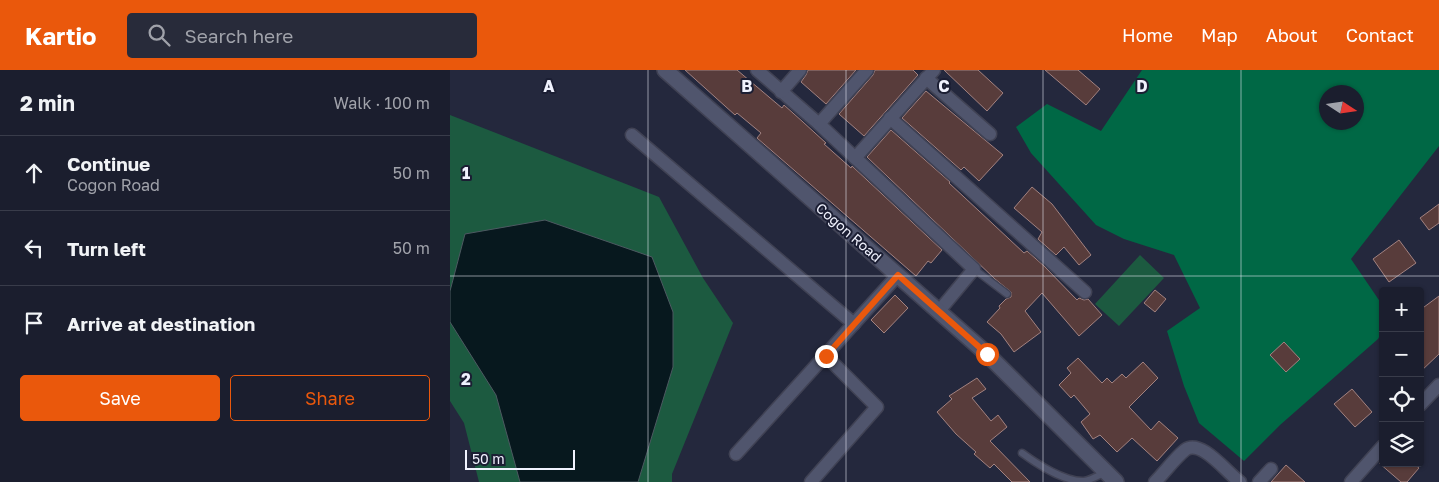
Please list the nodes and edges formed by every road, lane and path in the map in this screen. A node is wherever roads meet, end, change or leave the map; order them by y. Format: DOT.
graph roads {
  1 [pos="665,70"];
  2 [pos="757,70"];
  3 [pos="800,70"];
  4 [pos="867,70"];
  5 [pos="930,74"];
  6 [pos="781,92"];
  7 [pos="890,118"];
  8 [pos="819,124"];
  9 [pos="990,134"];
  10 [pos="632,135"];
  11 [pos="856,158"];
  12 [pos="974,269"];
  13 [pos="898,275"];
  14 [pos="1085,292"];
  15 [pos="1008,294"];
  16 [pos="939,311"];
  17 [pos="854,324"];
  18 [pos="826,356"];
  19 [pos="1439,385"];
  20 [pos="1424,401"];
  21 [pos="1379,450"];
  22 [pos="1022,453"];
  23 [pos="736,454"];
  24 [pos="1271,468"];
  25 [pos="1111,477"];
  26 [pos="811,482"];
  27 [pos="1155,482"];
  28 [pos="1240,482"];
  29 [pos="1258,482"];
  30 [pos="1351,482"];
  1 -- 13 [label="street, Cogon Road"];
  2 -- 6 [label="street"];
  3 -- 6 [label="street"];
  4 -- 8 [label="street"];
  5 -- 7 [label="street"];
  5 -- 9 [label="street"];
  6 -- 8 [label="street"];
  7 -- 11 [label="street"];
  7 -- 14 [label="street"];
  8 -- 11 [label="street"];
  10 -- 17 [label="street"];
  11 -- 12 [label="street"];
  12 -- 15 [label="lane"];
  12 -- 16 [label="street"];
  13 -- 16 [label="street, Cogon Road"];
  13 -- 17 [label="street"];
  16 -- 25 [label="street, Cogon Road"];
  17 -- 18 [label="street"];
  18 -- 23 [label="street"];
  18 -- 26 [label="street"];
  19 -- 20 [label="street"];
  21 -- 30 [label="street"];
  22 -- 25 [label="lane"];
  24 -- 29 [label="street"];
  27 -- 28 [label="street"];
}
